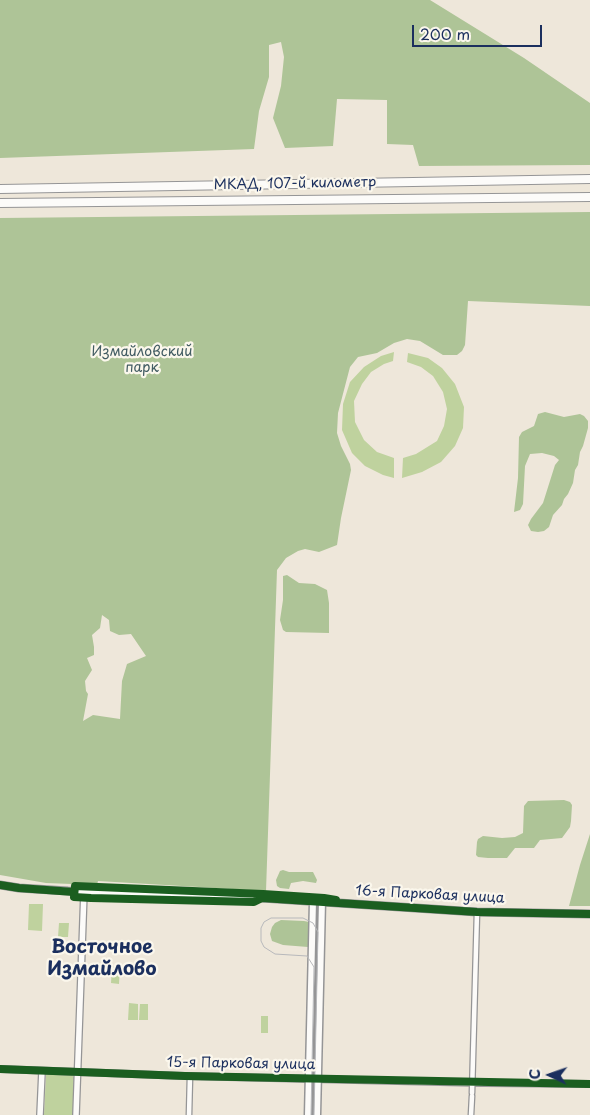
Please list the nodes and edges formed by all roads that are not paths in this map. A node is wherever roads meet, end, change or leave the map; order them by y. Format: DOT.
graph roads {
  1 [pos="590,179"];
  2 [pos="0,189"];
  3 [pos="590,198"];
  4 [pos="0,202"];
  5 [pos="0,885"];
  6 [pos="84,892"];
  7 [pos="313,901"];
  8 [pos="322,901"];
  9 [pos="477,912"];
  10 [pos="590,914"];
  11 [pos="0,1069"];
  12 [pos="42,1071"];
  13 [pos="78,1072"];
  14 [pos="190,1076"];
  15 [pos="309,1078"];
  16 [pos="318,1078"];
  17 [pos="472,1082"];
  18 [pos="590,1084"];
  19 [pos="40,1115"];
  20 [pos="76,1115"];
  21 [pos="189,1115"];
  22 [pos="308,1115"];
  23 [pos="317,1115"];
  24 [pos="471,1115"];
  1 -- 2 [label="highway, МКАД, 107-й километр"];
  3 -- 4 [label="highway, МКАД, 107-й километр"];
  5 -- 6 [label="main road, 16-я Парковая улица"];
  6 -- 7 [label="main road, 16-я Парковая улица"];
  6 -- 13 [label="street"];
  7 -- 8 [label="main road, 16-я Парковая улица"];
  7 -- 15 [label="main road"];
  8 -- 9 [label="main road, 16-я Парковая улица"];
  8 -- 16 [label="main road"];
  9 -- 10 [label="main road, 16-я Парковая улица"];
  9 -- 17 [label="street"];
  11 -- 12 [label="street, 15-я Парковая улица"];
  12 -- 13 [label="street, 15-я Парковая улица"];
  12 -- 19 [label="street"];
  13 -- 14 [label="street, 15-я Парковая улица"];
  13 -- 20 [label="street"];
  14 -- 15 [label="street, 15-я Парковая улица"];
  14 -- 21 [label="street"];
  15 -- 16 [label="street, 15-я Парковая улица"];
  15 -- 22 [label="main road"];
  16 -- 17 [label="street, 15-я Парковая улица"];
  16 -- 23 [label="main road"];
  17 -- 18 [label="street, 15-я Парковая улица"];
  17 -- 24 [label="street"];
}
